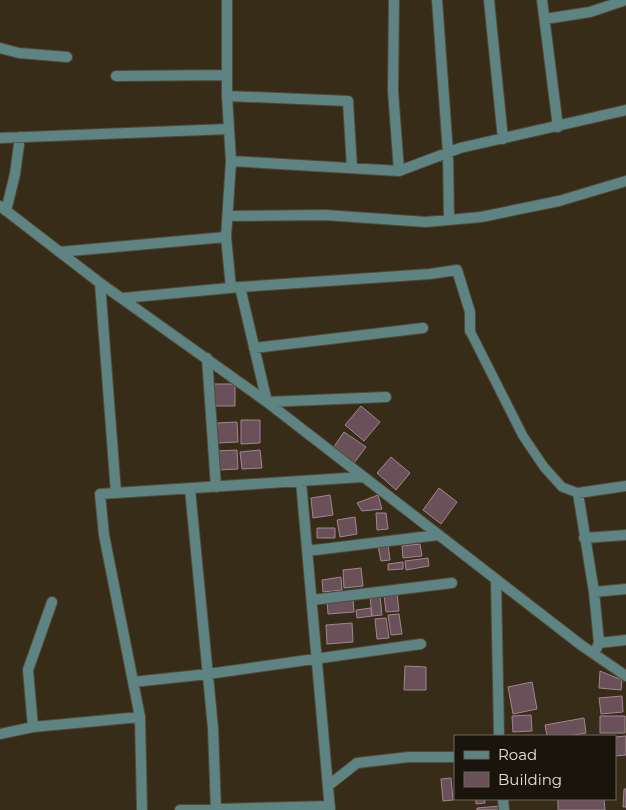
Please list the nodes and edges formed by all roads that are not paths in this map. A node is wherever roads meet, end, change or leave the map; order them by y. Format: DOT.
graph roads {
  1 [pos="228,0"];
  2 [pos="394,0"];
  3 [pos="437,0"];
  4 [pos="489,0"];
  5 [pos="542,0"];
  6 [pos="626,0"];
  7 [pos="545,20"];
  8 [pos="0,48"];
  9 [pos="67,57"];
  10 [pos="227,75"];
  11 [pos="116,76"];
  12 [pos="227,96"];
  13 [pos="626,110"];
  14 [pos="558,127"];
  15 [pos="229,129"];
  16 [pos="20,137"];
  17 [pos="0,138"];
  18 [pos="503,139"];
  19 [pos="448,153"];
  20 [pos="231,161"];
  21 [pos="352,168"];
  22 [pos="399,171"];
  23 [pos="626,182"];
  24 [pos="3,208"];
  25 [pos="228,216"];
  26 [pos="449,220"];
  27 [pos="226,237"];
  28 [pos="59,252"];
  29 [pos="100,283"];
  30 [pos="236,288"];
  31 [pos="123,298"];
  32 [pos="423,328"];
  33 [pos="470,331"];
  34 [pos="254,348"];
  35 [pos="207,358"];
  36 [pos="386,397"];
  37 [pos="266,402"];
  38 [pos="362,477"];
  39 [pos="301,481"];
  40 [pos="626,486"];
  41 [pos="216,487"];
  42 [pos="190,489"];
  43 [pos="116,493"];
  44 [pos="578,493"];
  45 [pos="626,535"];
  46 [pos="438,536"];
  47 [pos="584,538"];
  48 [pos="307,551"];
  49 [pos="496,580"];
  50 [pos="452,583"];
  51 [pos="626,589"];
  52 [pos="594,592"];
  53 [pos="312,600"];
  54 [pos="52,602"];
  55 [pos="626,640"];
  56 [pos="599,643"];
  57 [pos="421,644"];
  58 [pos="594,654"];
  59 [pos="317,658"];
  60 [pos="208,674"];
  61 [pos="626,676"];
  62 [pos="133,682"];
  63 [pos="140,717"];
  64 [pos="33,727"];
  65 [pos="0,734"];
  66 [pos="499,735"];
  67 [pos="454,758"];
  68 [pos="329,785"];
  69 [pos="330,808"];
  70 [pos="216,809"];
  71 [pos="142,810"];
  72 [pos="180,810"];
  1 -- 10 [label="street"];
  2 -- 22 [label="street"];
  3 -- 19 [label="street"];
  4 -- 18 [label="street"];
  5 -- 7 [label="street"];
  6 -- 7 [label="street"];
  7 -- 14 [label="street"];
  8 -- 9 [label="street"];
  10 -- 11 [label="street"];
  10 -- 12 [label="street"];
  12 -- 15 [label="street"];
  12 -- 21 [label="street"];
  13 -- 14 [label="street"];
  14 -- 18 [label="street"];
  15 -- 16 [label="street"];
  15 -- 20 [label="street"];
  16 -- 17 [label="street"];
  16 -- 24 [label="street"];
  18 -- 19 [label="street"];
  19 -- 22 [label="street"];
  19 -- 26 [label="street"];
  20 -- 21 [label="street"];
  20 -- 25 [label="street"];
  21 -- 22 [label="street"];
  23 -- 26 [label="street"];
  24 -- 28 [label="street"];
  25 -- 26 [label="street"];
  25 -- 27 [label="street"];
  27 -- 28 [label="street"];
  27 -- 30 [label="street"];
  28 -- 29 [label="street"];
  29 -- 31 [label="street"];
  29 -- 43 [label="street"];
  30 -- 31 [label="street"];
  30 -- 33 [label="street"];
  30 -- 34 [label="street"];
  31 -- 35 [label="street"];
  32 -- 34 [label="street"];
  33 -- 44 [label="lane"];
  34 -- 37 [label="street"];
  35 -- 37 [label="street"];
  35 -- 41 [label="street"];
  36 -- 37 [label="street"];
  37 -- 38 [label="street"];
  38 -- 39 [label="street"];
  38 -- 46 [label="street"];
  39 -- 41 [label="street"];
  39 -- 48 [label="street"];
  40 -- 44 [label="street"];
  41 -- 42 [label="street"];
  42 -- 43 [label="street"];
  42 -- 60 [label="street"];
  43 -- 62 [label="street"];
  44 -- 47 [label="street"];
  45 -- 47 [label="street"];
  46 -- 48 [label="street"];
  46 -- 49 [label="street"];
  47 -- 52 [label="street"];
  48 -- 53 [label="street"];
  49 -- 58 [label="street"];
  49 -- 66 [label="street"];
  50 -- 53 [label="street"];
  51 -- 52 [label="street"];
  52 -- 56 [label="street"];
  53 -- 59 [label="street"];
  54 -- 64 [label="street"];
  55 -- 56 [label="street"];
  56 -- 58 [label="street"];
  57 -- 59 [label="street"];
  58 -- 61 [label="street"];
  59 -- 60 [label="street"];
  59 -- 68 [label="street"];
  60 -- 62 [label="street"];
  60 -- 70 [label="street"];
  62 -- 63 [label="street"];
  63 -- 64 [label="street"];
  63 -- 71 [label="street"];
  64 -- 65 [label="street"];
  67 -- 68 [label="street"];
  68 -- 69 [label="street"];
  69 -- 70 [label="street"];
  70 -- 72 [label="street"];
}
